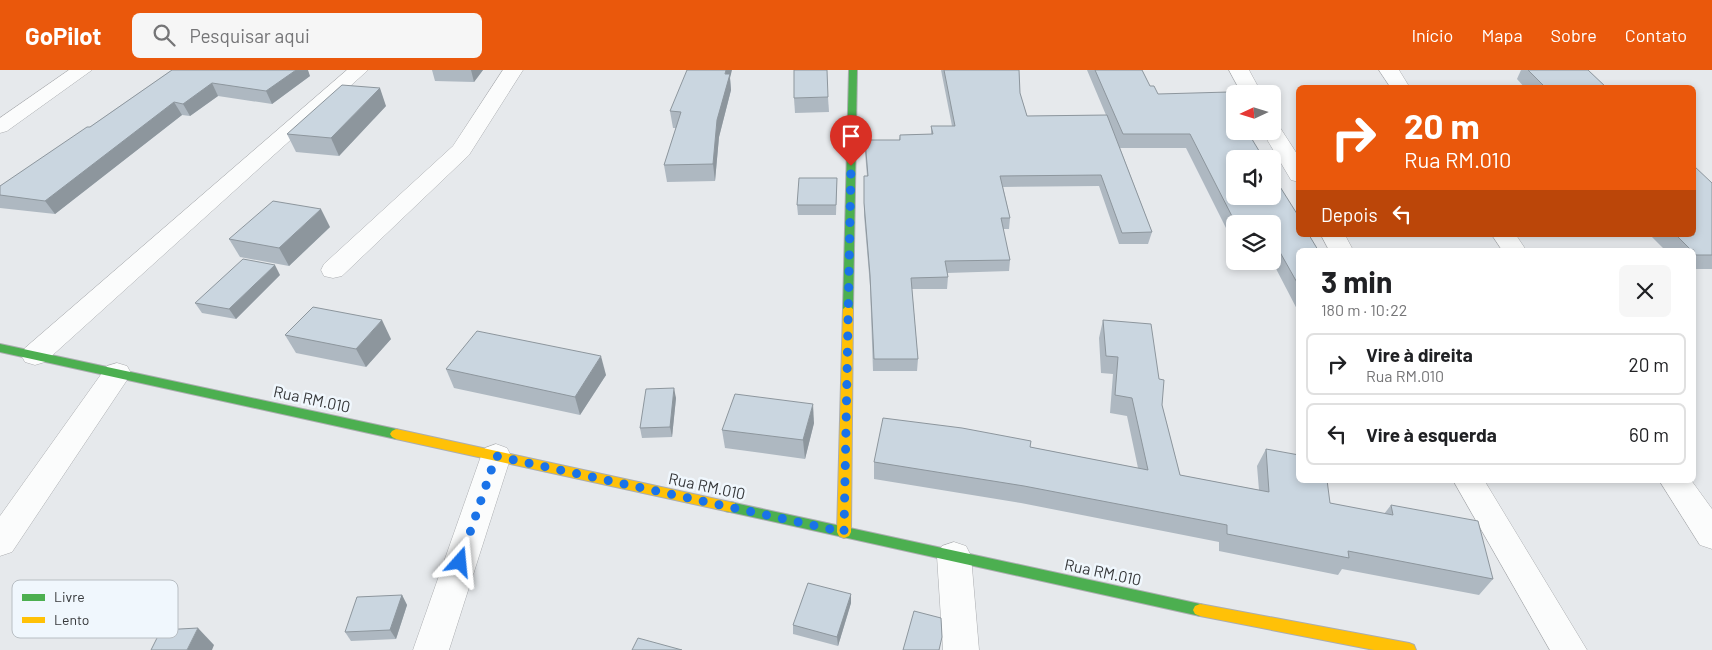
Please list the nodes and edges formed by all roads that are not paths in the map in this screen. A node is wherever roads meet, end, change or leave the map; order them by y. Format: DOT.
graph roads {
  1 [pos="82,70"];
  2 [pos="358,70"];
  3 [pos="513,70"];
  4 [pos="853,70"];
  5 [pos="1239,70"];
  6 [pos="1389,70"];
  7 [pos="1247,85"];
  8 [pos="1399,85"];
  9 [pos="0,127"];
  10 [pos="1278,140"];
  11 [pos="1296,171"];
  12 [pos="1334,237"];
  13 [pos="1505,237"];
  14 [pos="1341,248"];
  15 [pos="1513,248"];
  16 [pos="333,270"];
  17 [pos="0,348"];
  18 [pos="35,355"];
  19 [pos="116,373"];
  20 [pos="496,456"];
  21 [pos="1470,483"];
  22 [pos="1676,483"];
  23 [pos="844,532"];
  24 [pos="1712,535"];
  25 [pos="0,542"];
  26 [pos="954,556"];
  27 [pos="431,650"];
  28 [pos="961,650"];
  29 [pos="1408,650"];
  30 [pos="1569,650"];
  1 -- 9 [label="street"];
  2 -- 18 [label="street"];
  3 -- 16 [label="street"];
  4 -- 23 [label="street"];
  5 -- 7 [label="street"];
  6 -- 8 [label="street"];
  10 -- 11 [label="street"];
  12 -- 14 [label="street"];
  13 -- 15 [label="street"];
  17 -- 18 [label="street, Rua RM.010"];
  18 -- 19 [label="street, Rua RM.010"];
  19 -- 20 [label="street, Rua RM.010"];
  19 -- 25 [label="street"];
  20 -- 23 [label="street, Rua RM.010"];
  20 -- 27 [label="street"];
  21 -- 30 [label="street"];
  22 -- 24 [label="street"];
  23 -- 26 [label="street, Rua RM.010"];
  26 -- 28 [label="street"];
  26 -- 29 [label="street, Rua RM.010"];
}
